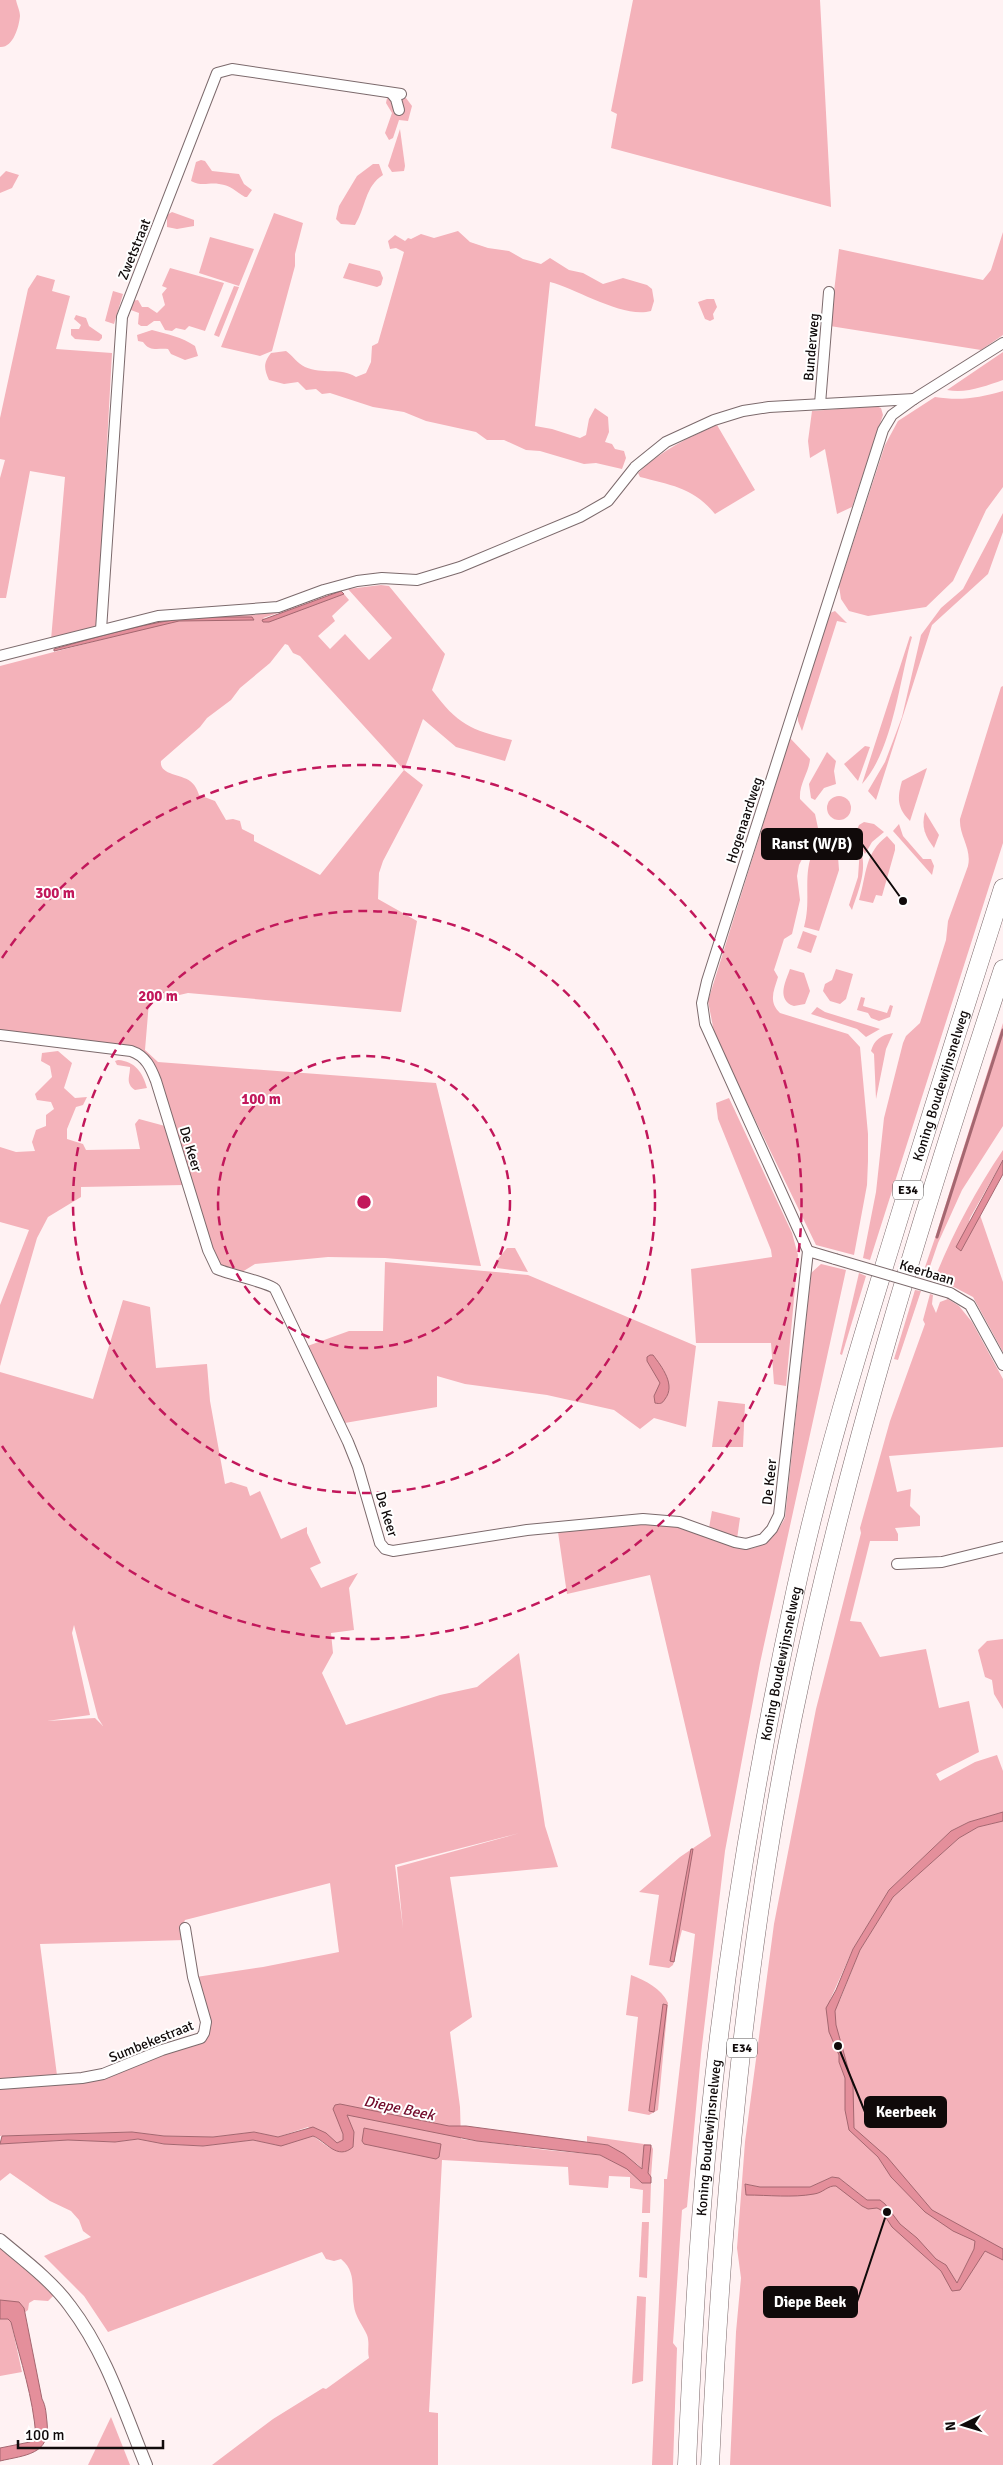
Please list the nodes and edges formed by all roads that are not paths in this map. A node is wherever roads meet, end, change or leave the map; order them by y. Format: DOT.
graph roads {
  1 [pos="399,110"];
  2 [pos="830,292"];
  3 [pos="1003,343"];
  4 [pos="914,399"];
  5 [pos="820,404"];
  6 [pos="101,630"];
  7 [pos="0,656"];
  8 [pos="1003,888"];
  9 [pos="1003,969"];
  10 [pos="0,1035"];
  11 [pos="808,1251"];
  12 [pos="1003,1364"];
  13 [pos="1003,1547"];
  14 [pos="897,1564"];
  15 [pos="185,1928"];
  16 [pos="0,2084"];
  17 [pos="0,2240"];
  18 [pos="146,2465"];
  19 [pos="687,2465"];
  20 [pos="710,2465"];
  1 -- 6 [label="street, Zwetstraat"];
  2 -- 5 [label="street, Bunderweg"];
  3 -- 4 [label="street, Hogenaardweg"];
  4 -- 5 [label="street"];
  4 -- 11 [label="street, Hogenaardweg"];
  5 -- 6 [label="street"];
  6 -- 7 [label="street"];
  8 -- 19 [label="highway, Koning Boudewijnsnelweg / E34"];
  9 -- 20 [label="highway, Koning Boudewijnsnelweg / E34"];
  10 -- 11 [label="street, De Keer"];
  11 -- 12 [label="street, Keerbaan, bridge"];
  13 -- 14 [label="street"];
  15 -- 16 [label="street, Sumbekestraat"];
  17 -- 18 [label="street"];
}
